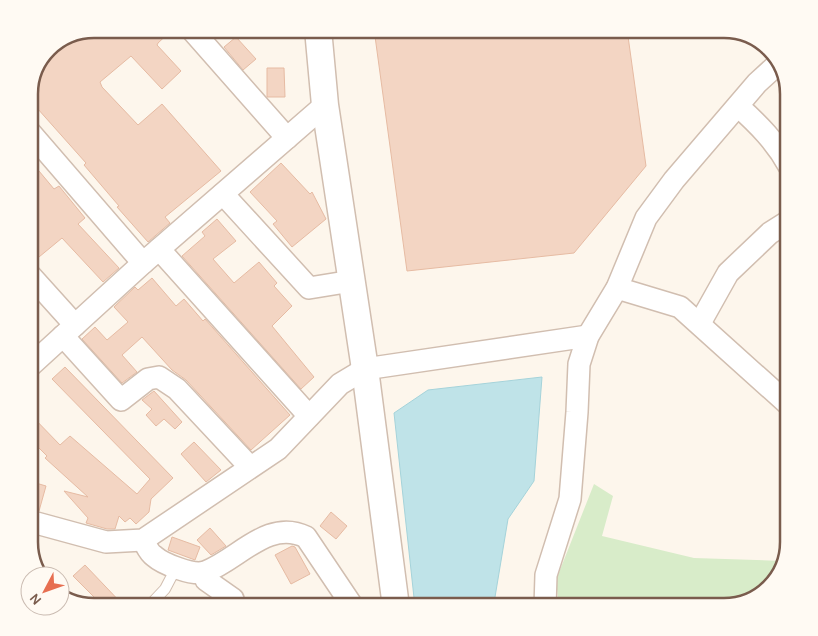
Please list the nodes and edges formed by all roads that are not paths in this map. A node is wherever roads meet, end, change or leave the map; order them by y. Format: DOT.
graph roads {
  1 [pos="198,37"];
  2 [pos="319,37"];
  3 [pos="774,67"];
  4 [pos="325,105"];
  5 [pos="738,106"];
  6 [pos="287,138"];
  7 [pos="38,142"];
  8 [pos="780,151"];
  9 [pos="223,194"];
  10 [pos="780,227"];
  11 [pos="159,249"];
  12 [pos="143,264"];
  13 [pos="352,281"];
  14 [pos="38,287"];
  15 [pos="617,288"];
  16 [pos="700,323"];
  17 [pos="69,331"];
  18 [pos="588,336"];
  19 [pos="38,359"];
  20 [pos="365,369"];
  21 [pos="780,397"];
  22 [pos="309,416"];
  23 [pos="250,467"];
  24 [pos="38,523"];
  25 [pos="143,540"];
  26 [pos="176,568"];
  27 [pos="204,573"];
  28 [pos="156,598"];
  29 [pos="232,598"];
  30 [pos="347,598"];
  31 [pos="395,598"];
  32 [pos="545,598"];
  1 -- 6 [label="street"];
  2 -- 4 [label="street"];
  3 -- 5 [label="street"];
  4 -- 6 [label="street"];
  4 -- 13 [label="street"];
  5 -- 8 [label="street"];
  5 -- 15 [label="street"];
  6 -- 9 [label="street"];
  7 -- 12 [label="street"];
  9 -- 11 [label="street"];
  9 -- 13 [label="street"];
  10 -- 16 [label="street"];
  11 -- 12 [label="street"];
  11 -- 22 [label="street"];
  12 -- 17 [label="street"];
  13 -- 20 [label="street"];
  14 -- 17 [label="street"];
  15 -- 16 [label="street"];
  15 -- 18 [label="street"];
  16 -- 21 [label="street"];
  17 -- 19 [label="street"];
  17 -- 23 [label="street"];
  18 -- 20 [label="street"];
  18 -- 32 [label="street"];
  20 -- 22 [label="street"];
  20 -- 31 [label="street"];
  22 -- 23 [label="street"];
  23 -- 25 [label="street"];
  24 -- 25 [label="street"];
  25 -- 26 [label="street"];
  26 -- 27 [label="street"];
  26 -- 28 [label="lane"];
  27 -- 29 [label="street"];
  27 -- 30 [label="street"];
}
